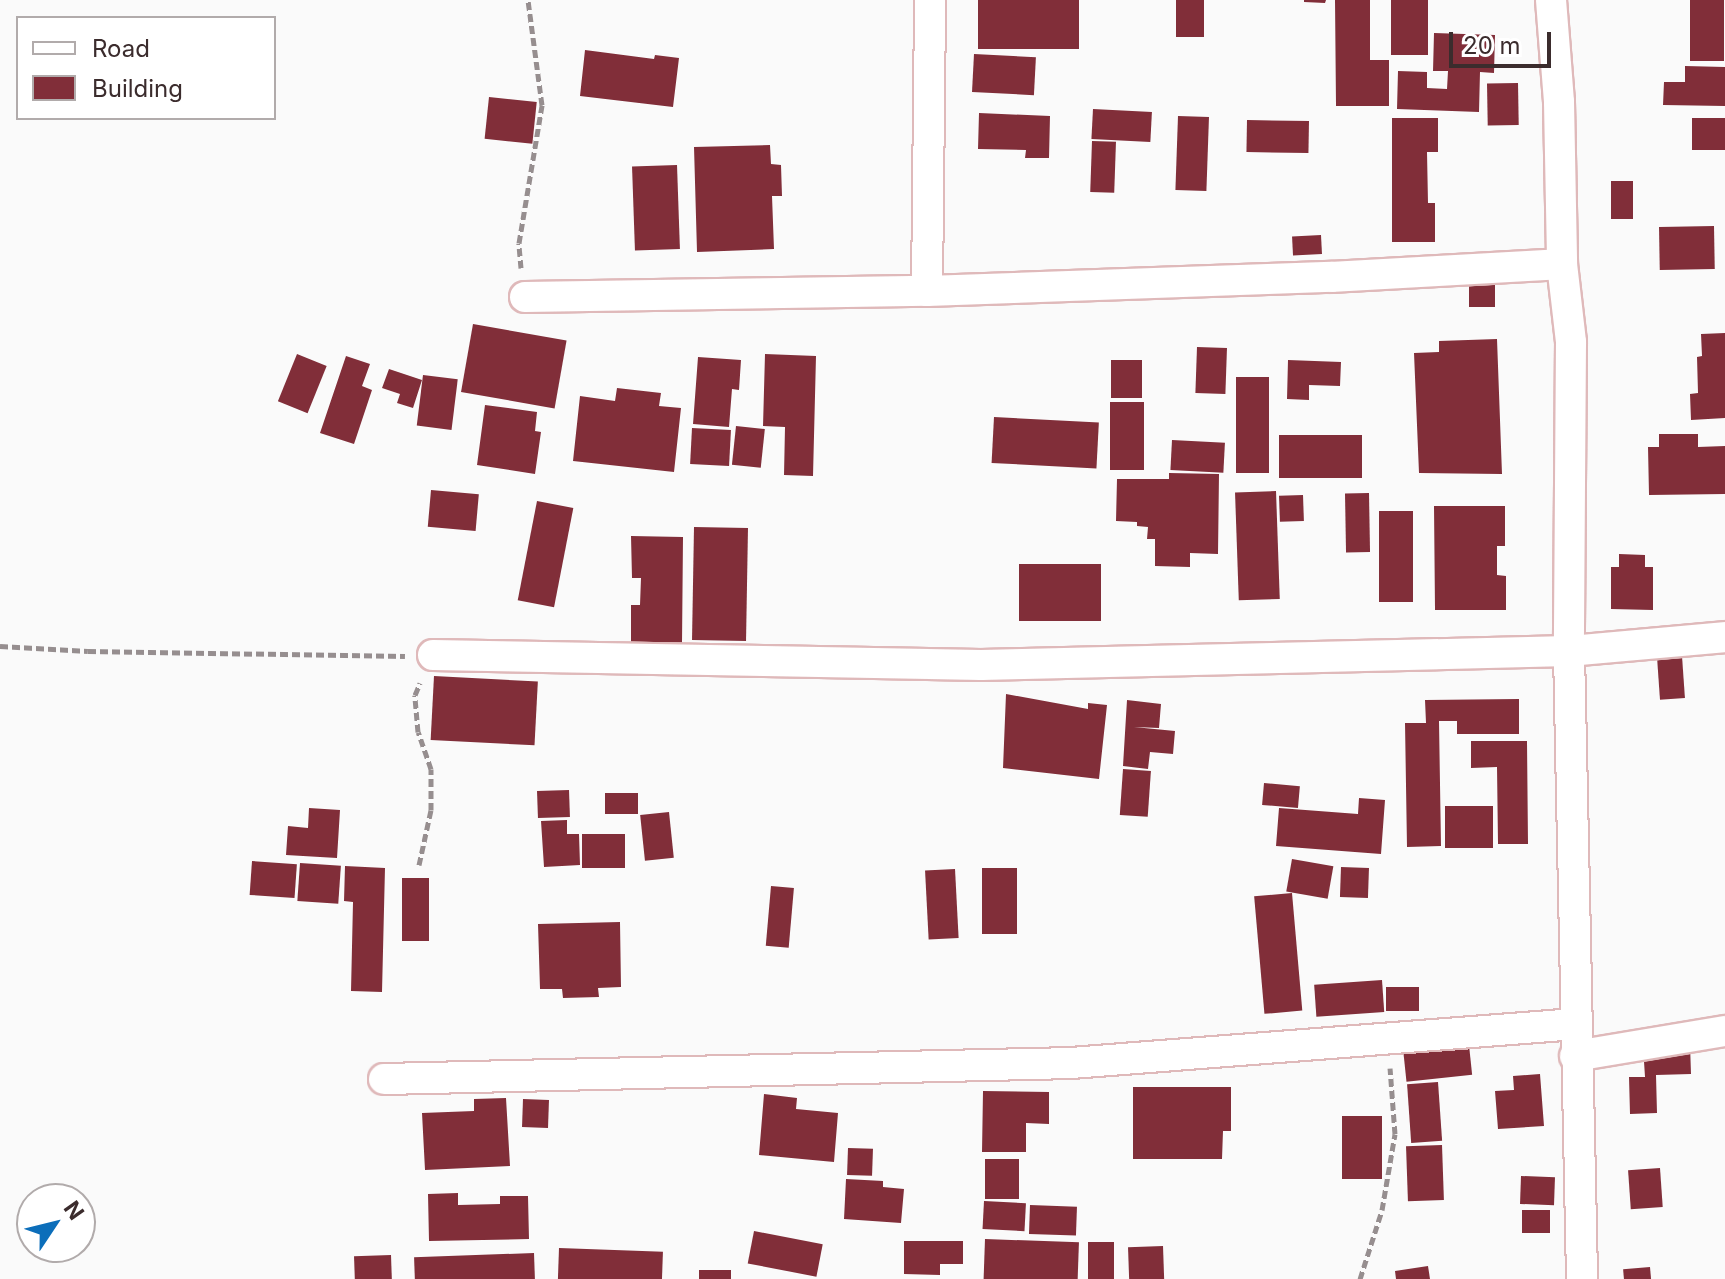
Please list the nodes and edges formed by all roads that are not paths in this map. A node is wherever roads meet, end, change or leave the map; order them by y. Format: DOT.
graph roads {
  1 [pos="930,0"];
  2 [pos="1551,0"];
  3 [pos="1562,264"];
  4 [pos="927,291"];
  5 [pos="525,297"];
  6 [pos="1725,637"];
  7 [pos="1569,651"];
  8 [pos="433,655"];
  9 [pos="1575,1024"];
  10 [pos="1725,1031"];
  11 [pos="1575,1056"];
  12 [pos="384,1079"];
  13 [pos="1582,1279"];
  1 -- 4 [label="street"];
  2 -- 3 [label="street"];
  3 -- 4 [label="street"];
  3 -- 7 [label="street"];
  4 -- 5 [label="street"];
  6 -- 7 [label="street"];
  7 -- 8 [label="street"];
  7 -- 9 [label="street"];
  9 -- 11 [label="street"];
  9 -- 12 [label="street"];
  10 -- 11 [label="street"];
  11 -- 13 [label="street"];
}
